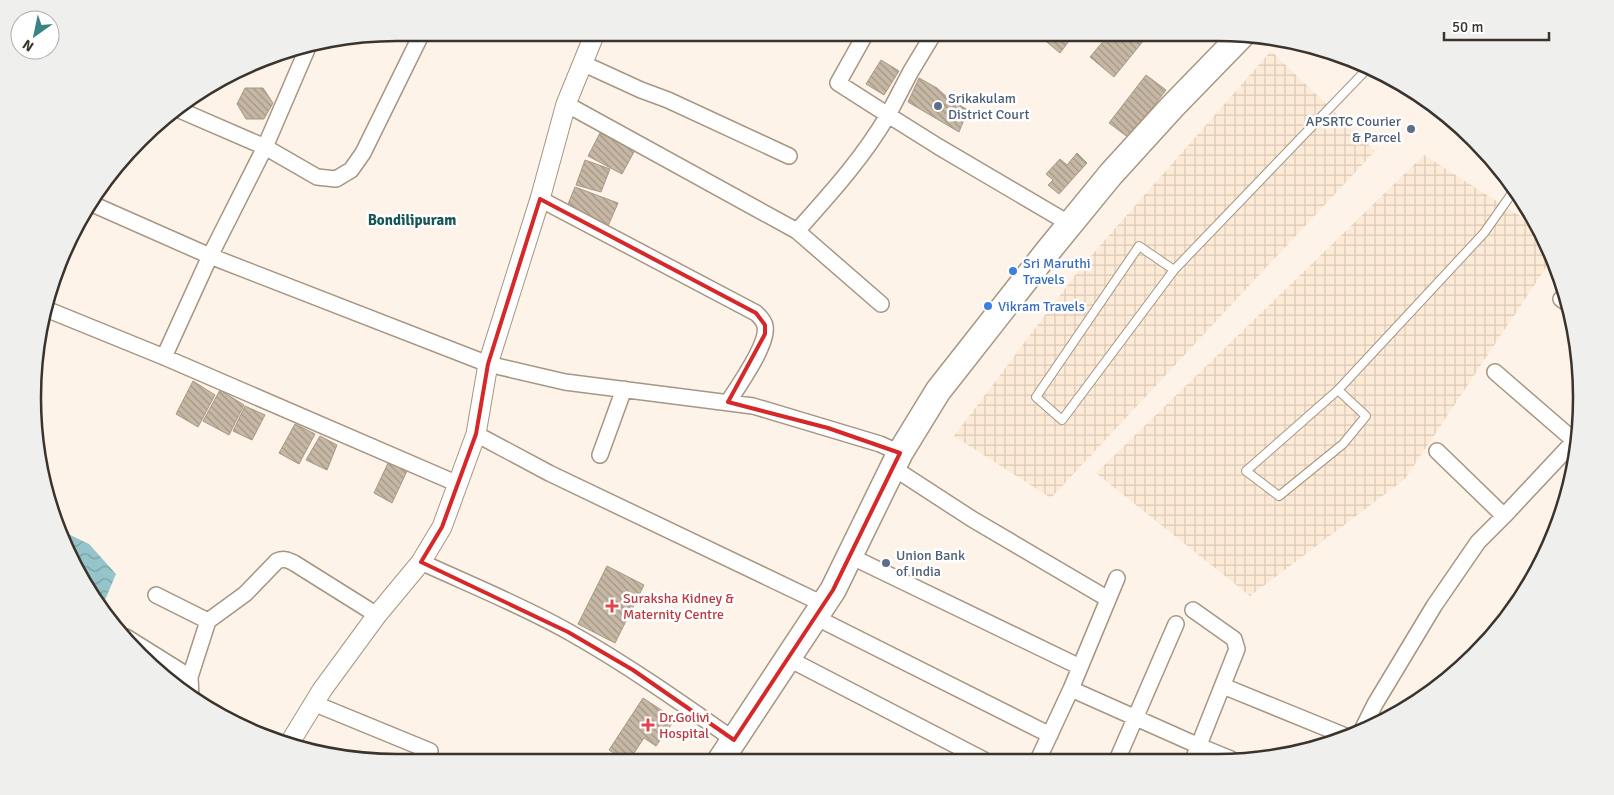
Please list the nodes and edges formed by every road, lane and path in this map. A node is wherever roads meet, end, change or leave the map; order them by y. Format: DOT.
graph roads {
  1 [pos="418,41"];
  2 [pos="591,41"];
  3 [pos="861,41"];
  4 [pos="929,41"];
  5 [pos="1235,42"];
  6 [pos="305,53"];
  7 [pos="582,63"];
  8 [pos="1363,73"];
  9 [pos="566,104"];
  10 [pos="185,112"];
  11 [pos="888,115"];
  12 [pos="265,147"];
  13 [pos="789,156"];
  14 [pos="1510,197"];
  15 [pos="540,199"];
  16 [pos="97,206"];
  17 [pos="1070,224"];
  18 [pos="797,231"];
  19 [pos="210,256"];
  20 [pos="1174,270"];
  21 [pos="881,304"];
  22 [pos="52,311"];
  23 [pos="164,357"];
  24 [pos="488,364"];
  25 [pos="1495,372"];
  26 [pos="624,389"];
  27 [pos="1338,390"];
  28 [pos="728,402"];
  29 [pos="476,434"];
  30 [pos="1571,436"];
  31 [pos="1570,447"];
  32 [pos="1437,451"];
  33 [pos="600,455"];
  34 [pos="896,460"];
  35 [pos="458,484"];
  36 [pos="1504,516"];
  37 [pos="850,556"];
  38 [pos="421,562"];
  39 [pos="1117,578"];
  40 [pos="156,595"];
  41 [pos="1108,599"];
  42 [pos="1193,610"];
  43 [pos="819,611"];
  44 [pos="378,615"];
  45 [pos="208,621"];
  46 [pos="1176,624"];
  47 [pos="146,649"];
  48 [pos="788,659"];
  49 [pos="1080,667"];
  50 [pos="190,677"];
  51 [pos="1223,686"];
  52 [pos="190,687"];
  53 [pos="1071,689"];
  54 [pos="313,703"];
  55 [pos="1135,718"];
  56 [pos="1367,720"];
  57 [pos="1337,733"];
  58 [pos="1050,735"];
  59 [pos="293,738"];
  60 [pos="734,740"];
  61 [pos="430,751"];
  62 [pos="1196,753"];
  63 [pos="725,754"];
  64 [pos="972,754"];
  65 [pos="1041,754"];
  66 [pos="1120,754"];
  1 -- 12 [label="street"];
  2 -- 7 [label="street"];
  3 -- 11 [label="street"];
  4 -- 11 [label="street"];
  5 -- 17 [label="main road"];
  6 -- 12 [label="street"];
  7 -- 9 [label="street"];
  7 -- 13 [label="street"];
  8 -- 20 [label="lane"];
  9 -- 15 [label="street"];
  9 -- 18 [label="street"];
  10 -- 12 [label="street"];
  11 -- 17 [label="street"];
  11 -- 18 [label="street"];
  12 -- 19 [label="street"];
  14 -- 27 [label="lane"];
  15 -- 24 [label="street"];
  15 -- 28 [label="street"];
  16 -- 19 [label="street"];
  17 -- 34 [label="main road"];
  18 -- 21 [label="street"];
  19 -- 23 [label="street"];
  19 -- 24 [label="street"];
  20 -- 20 [label="lane"];
  22 -- 23 [label="street"];
  23 -- 35 [label="street"];
  24 -- 26 [label="street"];
  24 -- 29 [label="street"];
  25 -- 30 [label="street"];
  26 -- 28 [label="street"];
  26 -- 33 [label="street"];
  27 -- 27 [label="lane"];
  28 -- 34 [label="street"];
  29 -- 35 [label="street"];
  29 -- 43 [label="street"];
  31 -- 36 [label="street"];
  32 -- 36 [label="street"];
  34 -- 37 [label="main road"];
  34 -- 41 [label="street"];
  35 -- 38 [label="street"];
  36 -- 56 [label="street"];
  37 -- 43 [label="main road"];
  37 -- 49 [label="street"];
  38 -- 44 [label="street"];
  38 -- 60 [label="street"];
  39 -- 41 [label="street"];
  40 -- 45 [label="street"];
  41 -- 49 [label="street"];
  42 -- 51 [label="street"];
  43 -- 48 [label="main road"];
  43 -- 58 [label="street"];
  44 -- 45 [label="street"];
  44 -- 54 [label="street"];
  45 -- 50 [label="street"];
  46 -- 55 [label="street"];
  47 -- 50 [label="street"];
  48 -- 60 [label="main road"];
  48 -- 64 [label="street"];
  49 -- 53 [label="street"];
  50 -- 52 [label="street"];
  51 -- 57 [label="street"];
  51 -- 62 [label="street"];
  53 -- 55 [label="street"];
  53 -- 58 [label="street"];
  54 -- 59 [label="street"];
  54 -- 61 [label="street"];
  55 -- 62 [label="street"];
  55 -- 66 [label="street"];
  58 -- 65 [label="street"];
  60 -- 63 [label="main road"];
}
